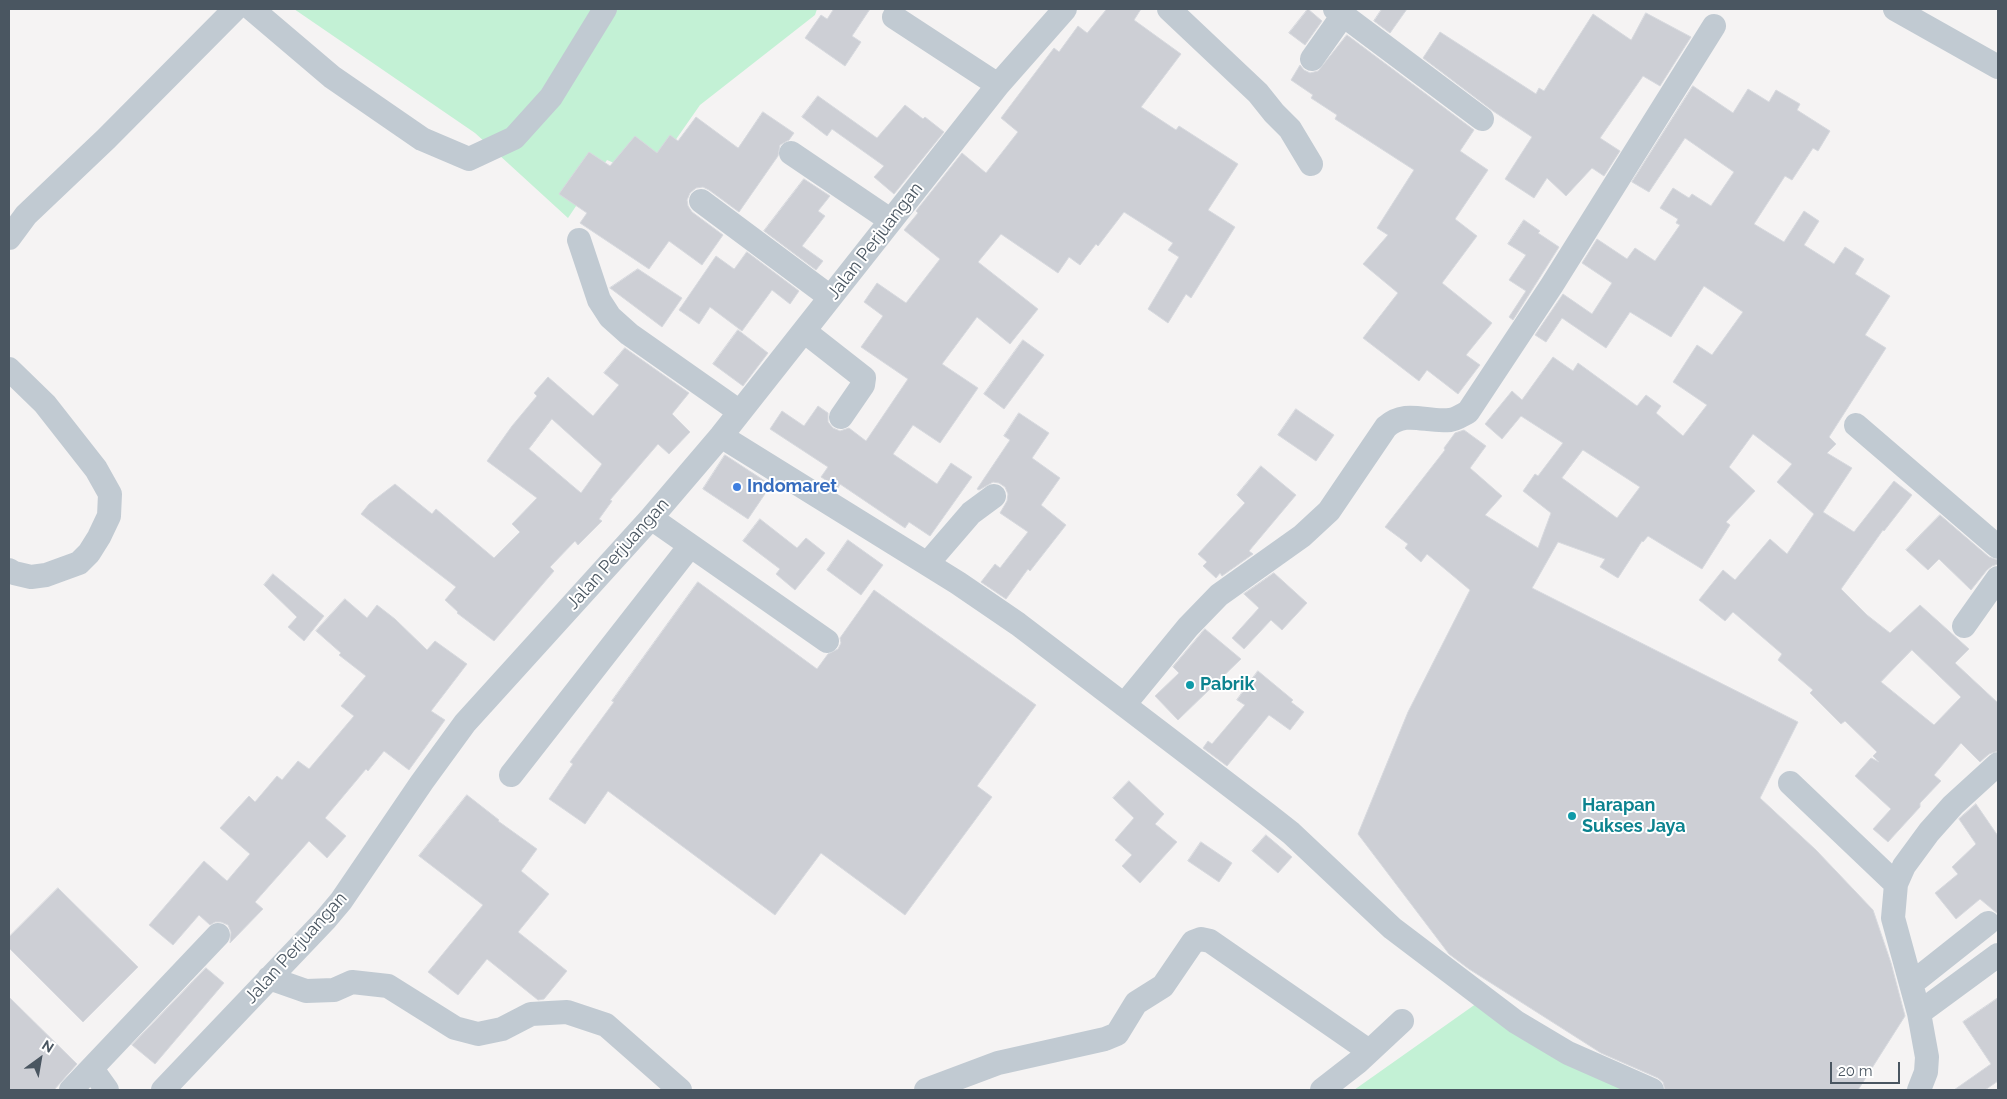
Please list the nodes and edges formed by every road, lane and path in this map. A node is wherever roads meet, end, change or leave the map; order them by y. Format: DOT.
graph roads {
  1 [pos="234,9"];
  2 [pos="252,9"];
  3 [pos="605,9"];
  4 [pos="1065,9"];
  5 [pos="1169,9"];
  6 [pos="1895,9"];
  7 [pos="1339,12"];
  8 [pos="894,17"];
  9 [pos="1714,26"];
  10 [pos="1312,59"];
  11 [pos="1998,67"];
  12 [pos="998,85"];
  13 [pos="1482,119"];
  14 [pos="791,153"];
  15 [pos="1311,164"];
  16 [pos="701,200"];
  17 [pos="890,220"];
  18 [pos="9,238"];
  19 [pos="579,240"];
  20 [pos="830,297"];
  21 [pos="804,331"];
  22 [pos="9,369"];
  23 [pos="740,412"];
  24 [pos="840,417"];
  25 [pos="1856,425"];
  26 [pos="721,436"];
  27 [pos="994,496"];
  28 [pos="651,518"];
  29 [pos="690,546"];
  30 [pos="1998,547"];
  31 [pos="927,564"];
  32 [pos="9,570"];
  33 [pos="1998,578"];
  34 [pos="1964,626"];
  35 [pos="827,641"];
  36 [pos="1124,705"];
  37 [pos="1998,764"];
  38 [pos="512,775"];
  39 [pos="1790,783"];
  40 [pos="1896,884"];
  41 [pos="1988,923"];
  42 [pos="218,935"];
  43 [pos="1998,955"];
  44 [pos="269,978"];
  45 [pos="1910,984"];
  46 [pos="1919,1013"];
  47 [pos="1402,1020"];
  48 [pos="1369,1051"];
  49 [pos="92,1068"];
  50 [pos="71,1090"];
  51 [pos="107,1090"];
  52 [pos="163,1090"];
  53 [pos="680,1090"];
  54 [pos="926,1090"];
  55 [pos="1322,1090"];
  56 [pos="1652,1090"];
  57 [pos="1919,1090"];
  1 -- 18 [label="street"];
  2 -- 3 [label="street"];
  4 -- 12 [label="street, Jalan Perjuangan"];
  5 -- 15 [label="street"];
  6 -- 11 [label="street"];
  7 -- 10 [label="street"];
  7 -- 13 [label="street"];
  8 -- 12 [label="street"];
  9 -- 36 [label="street"];
  12 -- 17 [label="street, Jalan Perjuangan"];
  14 -- 17 [label="street"];
  16 -- 20 [label="street"];
  17 -- 20 [label="street, Jalan Perjuangan"];
  19 -- 23 [label="street"];
  20 -- 21 [label="street, Jalan Perjuangan"];
  21 -- 23 [label="street, Jalan Perjuangan"];
  21 -- 24 [label="street"];
  22 -- 32 [label="street"];
  23 -- 26 [label="street, Jalan Perjuangan"];
  25 -- 30 [label="street"];
  26 -- 28 [label="street, Jalan Perjuangan"];
  26 -- 31 [label="street"];
  27 -- 31 [label="street"];
  28 -- 29 [label="street"];
  28 -- 44 [label="street, Jalan Perjuangan"];
  29 -- 35 [label="street"];
  29 -- 38 [label="street"];
  31 -- 36 [label="street"];
  33 -- 34 [label="street"];
  36 -- 56 [label="street"];
  37 -- 40 [label="street"];
  39 -- 40 [label="street"];
  40 -- 45 [label="street"];
  41 -- 45 [label="street"];
  42 -- 49 [label="street"];
  43 -- 46 [label="street"];
  44 -- 52 [label="street, Jalan Perjuangan"];
  44 -- 53 [label="street"];
  45 -- 46 [label="street"];
  46 -- 57 [label="street"];
  47 -- 48 [label="street"];
  48 -- 54 [label="street"];
  48 -- 55 [label="street"];
  49 -- 50 [label="street"];
  49 -- 51 [label="street"];
}
